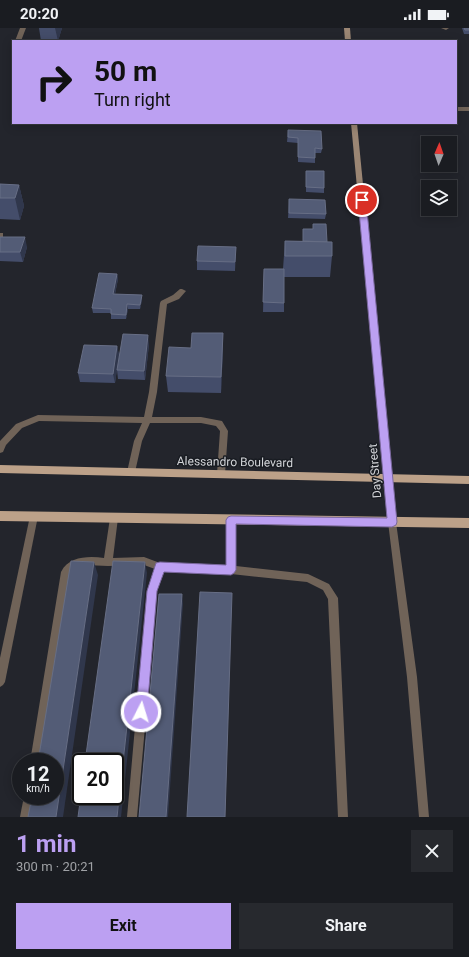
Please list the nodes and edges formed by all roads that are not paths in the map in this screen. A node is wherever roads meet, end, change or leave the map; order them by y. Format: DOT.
graph roads {
  1 [pos="23,28"];
  2 [pos="347,28"];
  3 [pos="18,40"];
  4 [pos="348,40"];
  5 [pos="457,109"];
  6 [pos="469,109"];
  7 [pos="354,124"];
  8 [pos="182,291"];
  9 [pos="147,420"];
  10 [pos="0,450"];
  11 [pos="0,469"];
  12 [pos="131,472"];
  13 [pos="221,474"];
  14 [pos="389,479"];
  15 [pos="469,480"];
  16 [pos="0,516"];
  17 [pos="34,516"];
  18 [pos="114,518"];
  19 [pos="231,520"];
  20 [pos="392,522"];
  21 [pos="469,523"];
  22 [pos="108,562"];
  23 [pos="160,567"];
  24 [pos="231,570"];
  25 [pos="0,682"];
  26 [pos="36,753"];
  27 [pos="27,805"];
  28 [pos="25,817"];
  29 [pos="132,817"];
  30 [pos="343,817"];
  31 [pos="424,817"];
  1 -- 3 [label="street"];
  2 -- 4 [label="main road"];
  5 -- 6 [label="street"];
  7 -- 14 [label="main road, Day Street"];
  8 -- 9 [label="street"];
  9 -- 10 [label="street"];
  9 -- 12 [label="street"];
  9 -- 13 [label="street"];
  11 -- 12 [label="main road, Alessandro Boulevard"];
  12 -- 13 [label="main road, Alessandro Boulevard"];
  13 -- 14 [label="main road, Alessandro Boulevard"];
  14 -- 15 [label="main road, Alessandro Boulevard"];
  14 -- 20 [label="main road, Day Street"];
  16 -- 17 [label="main road"];
  17 -- 18 [label="main road"];
  17 -- 25 [label="street"];
  18 -- 19 [label="main road"];
  18 -- 22 [label="street"];
  19 -- 20 [label="main road"];
  19 -- 24 [label="street"];
  20 -- 21 [label="main road"];
  20 -- 31 [label="street, Day Street"];
  22 -- 23 [label="street"];
  22 -- 26 [label="street"];
  23 -- 24 [label="street"];
  23 -- 29 [label="street"];
  24 -- 30 [label="street"];
  27 -- 28 [label="street"];
}
